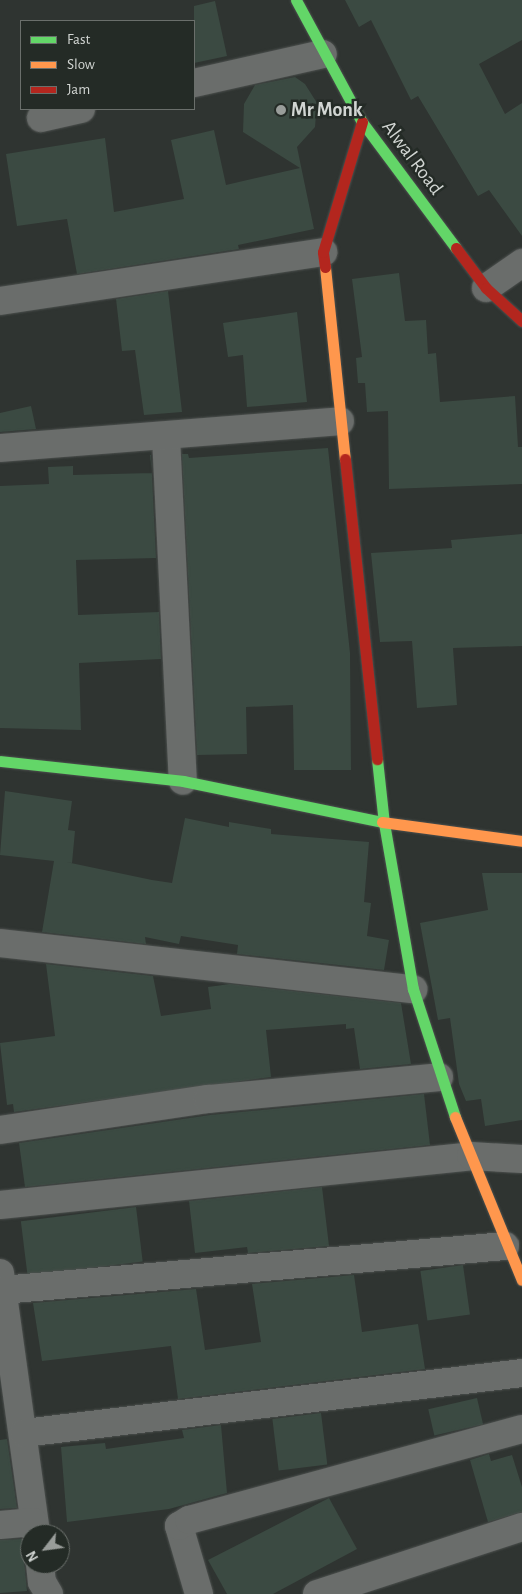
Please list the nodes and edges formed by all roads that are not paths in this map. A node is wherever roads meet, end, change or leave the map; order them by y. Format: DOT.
graph roads {
  1 [pos="296,0"];
  2 [pos="323,54"];
  3 [pos="195,83"];
  4 [pos="77,110"];
  5 [pos="41,118"];
  6 [pos="362,122"];
  7 [pos="323,252"];
  8 [pos="522,263"];
  9 [pos="486,288"];
  10 [pos="0,302"];
  11 [pos="522,321"];
  12 [pos="340,421"];
  13 [pos="166,437"];
  14 [pos="0,448"];
  15 [pos="0,761"];
  16 [pos="183,781"];
  17 [pos="384,823"];
  18 [pos="522,841"];
  19 [pos="0,943"];
  20 [pos="413,989"];
  21 [pos="439,1077"];
  22 [pos="0,1130"];
  23 [pos="471,1156"];
  24 [pos="522,1159"];
  25 [pos="0,1205"];
  26 [pos="505,1246"];
  27 [pos="522,1280"];
  28 [pos="1,1281"];
  29 [pos="8,1366"];
  30 [pos="522,1373"];
  31 [pos="522,1429"];
  32 [pos="24,1434"];
  33 [pos="35,1524"];
  34 [pos="0,1525"];
  35 [pos="20,1527"];
  36 [pos="522,1527"];
  37 [pos="41,1574"];
  38 [pos="49,1594"];
  39 [pos="198,1594"];
  40 [pos="317,1594"];
  1 -- 2 [label="street, Alwal Road"];
  2 -- 3 [label="street"];
  2 -- 6 [label="street, Alwal Road"];
  4 -- 5 [label="street"];
  6 -- 7 [label="street"];
  6 -- 9 [label="street, Alwal Road"];
  7 -- 10 [label="street"];
  7 -- 12 [label="street"];
  8 -- 9 [label="street"];
  9 -- 11 [label="street, Alwal Road"];
  12 -- 13 [label="street"];
  12 -- 17 [label="street"];
  13 -- 14 [label="street"];
  13 -- 16 [label="street"];
  15 -- 16 [label="street"];
  16 -- 17 [label="street"];
  17 -- 18 [label="street"];
  17 -- 20 [label="street"];
  19 -- 20 [label="street"];
  20 -- 21 [label="street"];
  21 -- 22 [label="street"];
  21 -- 23 [label="street"];
  23 -- 24 [label="street"];
  23 -- 25 [label="street"];
  23 -- 26 [label="street"];
  26 -- 27 [label="street"];
  26 -- 28 [label="street"];
  28 -- 29 [label="street"];
  29 -- 32 [label="street"];
  30 -- 32 [label="street"];
  31 -- 39 [label="street"];
  32 -- 33 [label="street"];
  34 -- 35 [label="street"];
  36 -- 40 [label="street"];
  37 -- 38 [label="street"];
}
